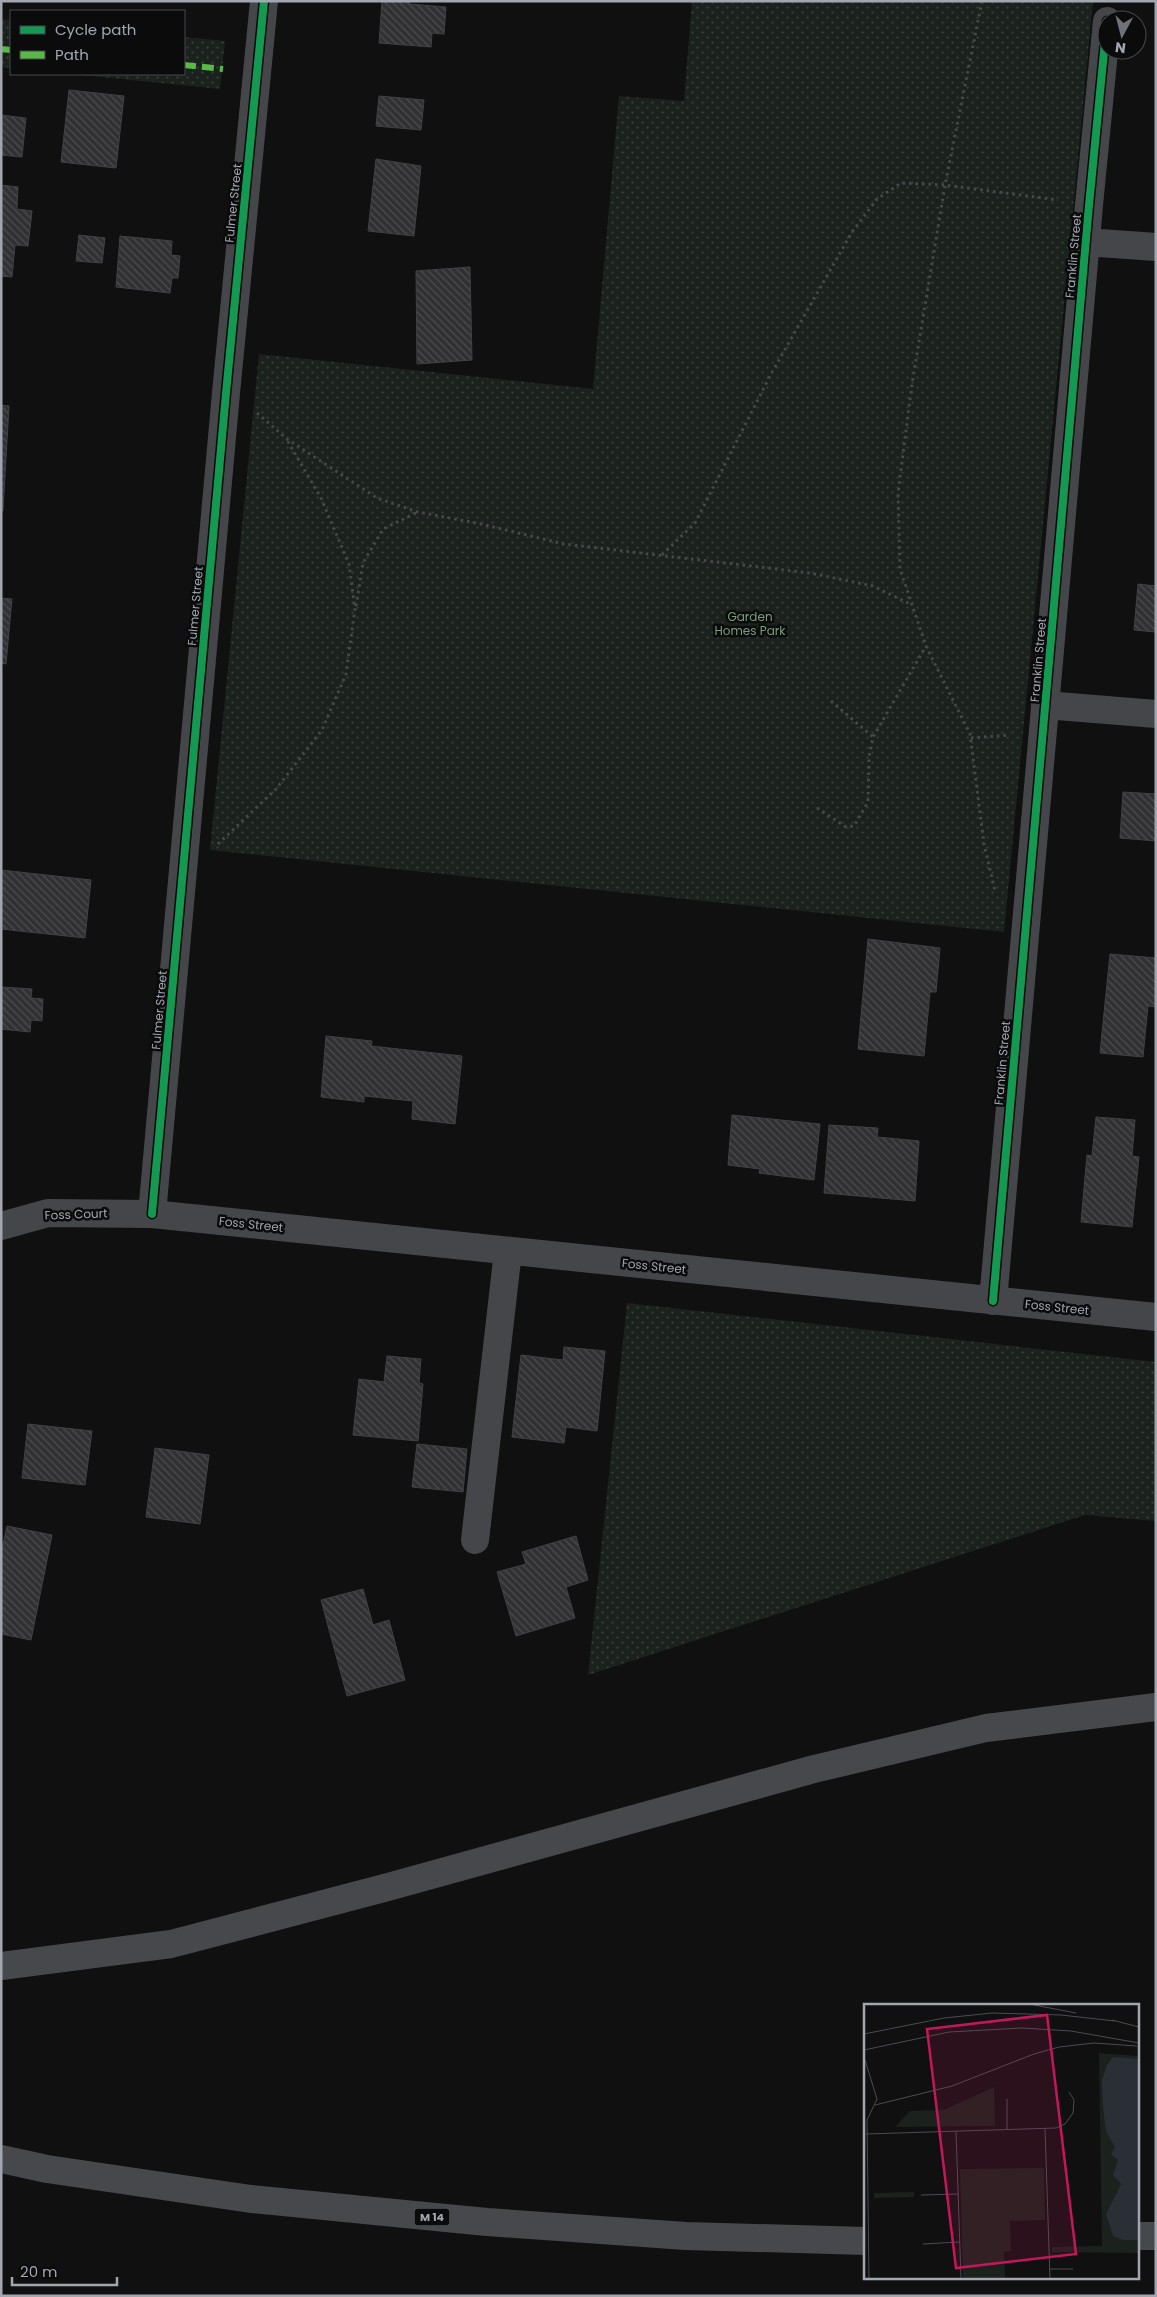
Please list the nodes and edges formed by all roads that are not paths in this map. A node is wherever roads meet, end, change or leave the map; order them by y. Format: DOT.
graph roads {
  1 [pos="264,1"];
  2 [pos="1103,60"];
  3 [pos="1085,242"];
  4 [pos="1156,247"];
  5 [pos="1046,705"];
  6 [pos="1156,714"];
  7 [pos="152,1214"];
  8 [pos="1,1226"];
  9 [pos="508,1251"];
  10 [pos="993,1301"];
  11 [pos="1156,1317"];
  12 [pos="475,1540"];
  13 [pos="1156,1707"];
  14 [pos="1,1966"];
  15 [pos="1,2159"];
  16 [pos="1140,2236"];
  17 [pos="1156,2236"];
  18 [pos="864,2241"];
  1 -- 7 [label="street, Fulmer Street"];
  2 -- 3 [label="street, Franklin Street"];
  3 -- 4 [label="street"];
  3 -- 5 [label="street, Franklin Street"];
  5 -- 6 [label="street"];
  5 -- 10 [label="street, Franklin Street"];
  7 -- 8 [label="street, Foss Court"];
  7 -- 9 [label="street, Foss Street"];
  9 -- 10 [label="street, Foss Street"];
  9 -- 12 [label="street"];
  10 -- 11 [label="street, Foss Street"];
  13 -- 14 [label="highway"];
  15 -- 18 [label="highway, M 14"];
  16 -- 17 [label="highway"];
}
